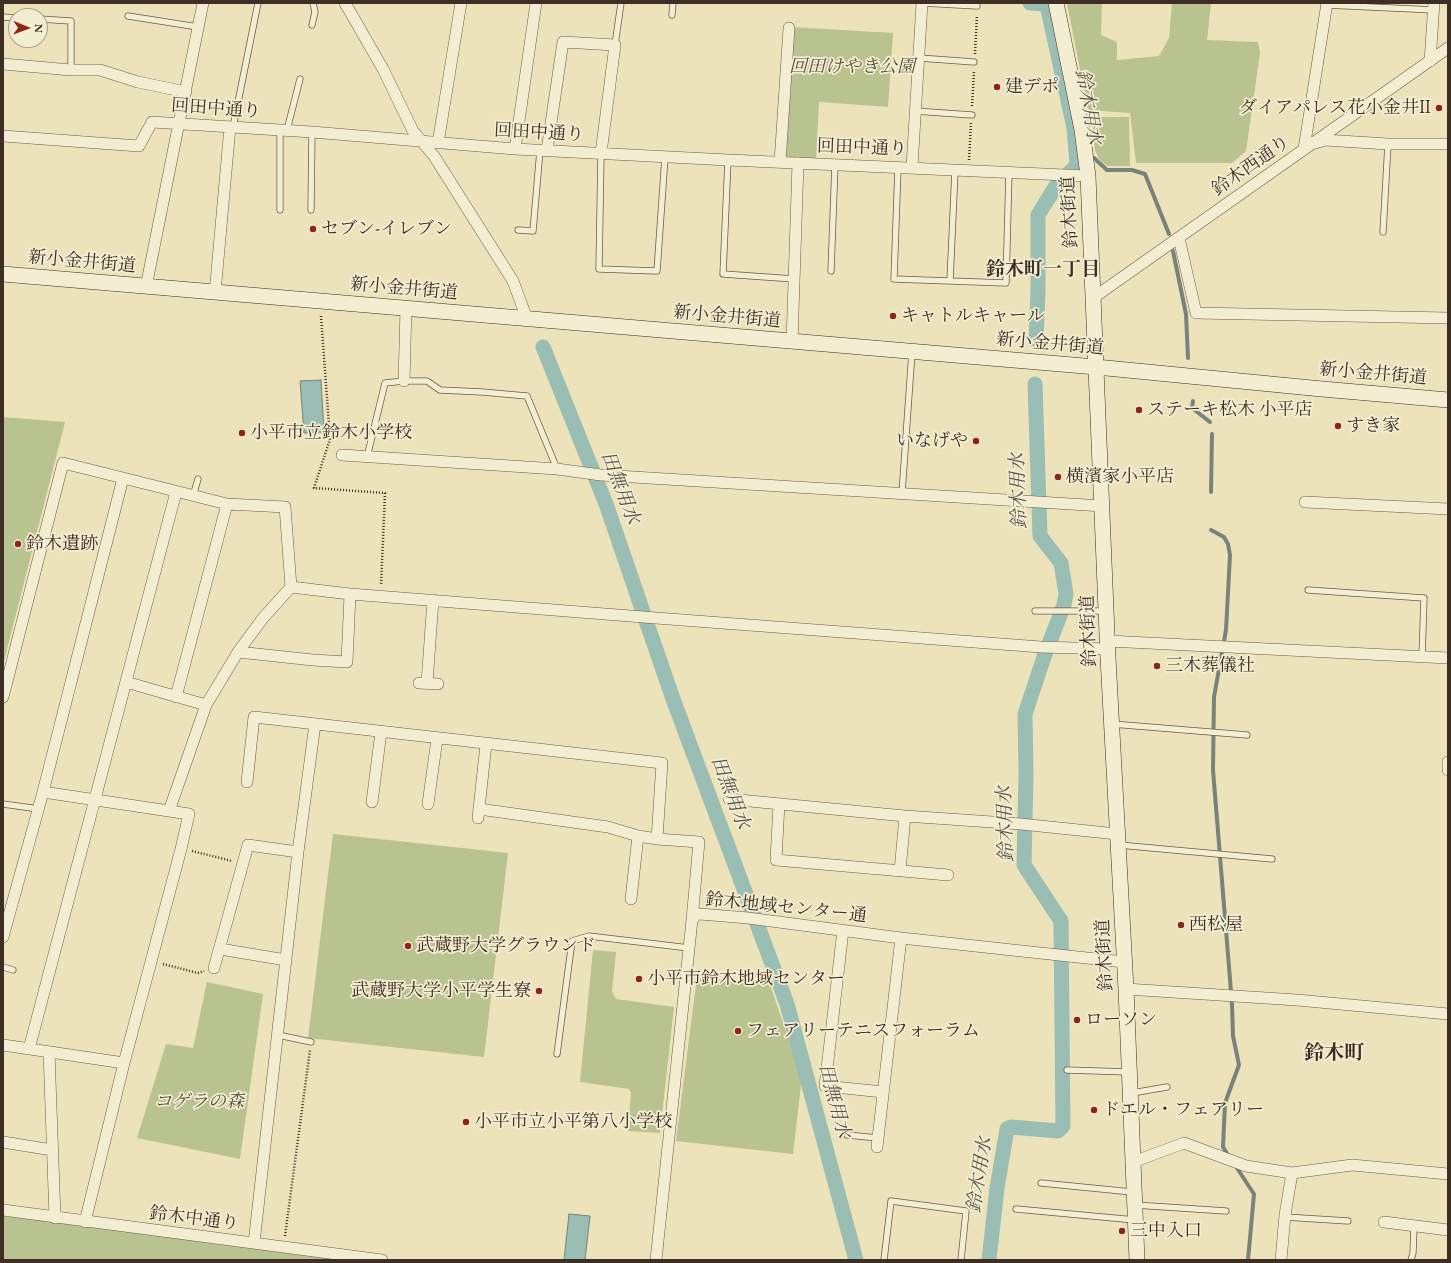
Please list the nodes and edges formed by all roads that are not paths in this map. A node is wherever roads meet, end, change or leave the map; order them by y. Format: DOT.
graph roads {
  1 [pos="203,3"];
  2 [pos="258,3"];
  3 [pos="313,3"];
  4 [pos="346,3"];
  5 [pos="461,3"];
  6 [pos="536,3"];
  7 [pos="621,3"];
  8 [pos="673,3"];
  9 [pos="922,3"];
  10 [pos="1056,3"];
  11 [pos="1327,4"];
  12 [pos="977,6"];
  13 [pos="1434,7"];
  14 [pos="672,15"];
  15 [pos="128,16"];
  16 [pos="48,20"];
  17 [pos="312,24"];
  18 [pos="198,27"];
  19 [pos="789,28"];
  20 [pos="615,46"];
  21 [pos="1448,48"];
  22 [pos="919,58"];
  23 [pos="1430,61"];
  24 [pos="974,62"];
  25 [pos="3,64"];
  26 [pos="71,70"];
  27 [pos="300,79"];
  28 [pos="186,92"];
  29 [pos="915,111"];
  30 [pos="972,115"];
  31 [pos="178,123"];
  32 [pos="231,127"];
  33 [pos="284,130"];
  34 [pos="312,132"];
  35 [pos="3,136"];
  36 [pos="420,140"];
  37 [pos="438,143"];
  38 [pos="1388,144"];
  39 [pos="1448,144"];
  40 [pos="1308,146"];
  41 [pos="515,149"];
  42 [pos="543,150"];
  43 [pos="601,154"];
  44 [pos="665,157"];
  45 [pos="728,160"];
  46 [pos="780,162"];
  47 [pos="798,163"];
  48 [pos="835,164"];
  49 [pos="898,167"];
  50 [pos="912,167"];
  51 [pos="955,170"];
  52 [pos="1009,172"];
  53 [pos="1088,176"];
  54 [pos="280,210"];
  55 [pos="311,210"];
  56 [pos="518,230"];
  57 [pos="1383,232"];
  58 [pos="1179,238"];
  59 [pos="831,271"];
  60 [pos="3,274"];
  61 [pos="794,279"];
  62 [pos="950,281"];
  63 [pos="146,287"];
  64 [pos="215,293"];
  65 [pos="1093,298"];
  66 [pos="406,308"];
  67 [pos="1448,318"];
  68 [pos="527,319"];
  69 [pos="792,342"];
  70 [pos="912,352"];
  71 [pos="1096,367"];
  72 [pos="404,381"];
  73 [pos="1448,400"];
  74 [pos="342,455"];
  75 [pos="367,457"];
  76 [pos="557,469"];
  77 [pos="123,478"];
  78 [pos="198,479"];
  79 [pos="176,492"];
  80 [pos="902,493"];
  81 [pos="193,496"];
  82 [pos="1305,502"];
  83 [pos="227,504"];
  84 [pos="1103,506"];
  85 [pos="1448,509"];
  86 [pos="290,587"];
  87 [pos="1308,590"];
  88 [pos="350,594"];
  89 [pos="434,600"];
  90 [pos="1035,611"];
  91 [pos="1107,612"];
  92 [pos="1108,645"];
  93 [pos="238,652"];
  94 [pos="1422,657"];
  95 [pos="1448,658"];
  96 [pos="126,682"];
  97 [pos="428,683"];
  98 [pos="176,696"];
  99 [pos="3,697"];
  100 [pos="206,705"];
  101 [pos="315,724"];
  102 [pos="1112,724"];
  103 [pos="380,732"];
  104 [pos="1247,735"];
  105 [pos="437,739"];
  106 [pos="486,744"];
  107 [pos="1448,762"];
  108 [pos="1448,770"];
  109 [pos="247,782"];
  110 [pos="43,792"];
  111 [pos="95,799"];
  112 [pos="729,799"];
  113 [pos="372,802"];
  114 [pos="3,804"];
  115 [pos="428,804"];
  116 [pos="779,804"];
  117 [pos="39,809"];
  118 [pos="169,811"];
  119 [pos="905,816"];
  120 [pos="638,836"];
  121 [pos="657,839"];
  122 [pos="1118,840"];
  123 [pos="298,852"];
  124 [pos="1272,859"];
  125 [pos="900,871"];
  126 [pos="948,875"];
  127 [pos="631,899"];
  128 [pos="692,920"];
  129 [pos="843,930"];
  130 [pos="3,937"];
  131 [pos="901,938"];
  132 [pos="689,948"];
  133 [pos="220,949"];
  134 [pos="286,960"];
  135 [pos="1124,962"];
  136 [pos="3,966"];
  137 [pos="214,968"];
  138 [pos="13,970"];
  139 [pos="1126,989"];
  140 [pos="1448,1014"];
  141 [pos="278,1035"];
  142 [pos="311,1042"];
  143 [pos="3,1046"];
  144 [pos="30,1049"];
  145 [pos="49,1052"];
  146 [pos="557,1054"];
  147 [pos="124,1063"];
  148 [pos="1067,1070"];
  149 [pos="1129,1072"];
  150 [pos="1167,1087"];
  151 [pos="883,1092"];
  152 [pos="1130,1093"];
  153 [pos="847,1135"];
  154 [pos="3,1142"];
  155 [pos="877,1143"];
  156 [pos="52,1150"];
  157 [pos="1133,1162"];
  158 [pos="1292,1173"];
  159 [pos="1448,1174"];
  160 [pos="1041,1183"];
  161 [pos="1134,1198"];
  162 [pos="1016,1209"];
  163 [pos="3,1210"];
  164 [pos="1226,1211"];
  165 [pos="1285,1217"];
  166 [pos="55,1218"];
  167 [pos="1135,1220"];
  168 [pos="1348,1221"];
  169 [pos="85,1222"];
  170 [pos="1384,1222"];
  171 [pos="1414,1226"];
  172 [pos="1448,1230"];
  173 [pos="254,1243"];
  174 [pos="382,1260"];
  175 [pos="656,1260"];
  176 [pos="884,1260"];
  177 [pos="961,1260"];
  178 [pos="1137,1260"];
  179 [pos="1281,1260"];
  180 [pos="1411,1260"];
  1 -- 18 [label="street"];
  2 -- 32 [label="lane"];
  3 -- 17 [label="lane"];
  4 -- 36 [label="street"];
  5 -- 37 [label="street"];
  6 -- 41 [label="street"];
  7 -- 20 [label="lane"];
  8 -- 14 [label="lane"];
  9 -- 12 [label="lane"];
  9 -- 22 [label="street"];
  10 -- 53 [label="main road, 鈴木街道"];
  11 -- 13 [label="lane"];
  11 -- 40 [label="street"];
  13 -- 23 [label="street"];
  15 -- 18 [label="lane"];
  16 -- 26 [label="lane"];
  18 -- 28 [label="street"];
  19 -- 46 [label="street"];
  20 -- 42 [label="street"];
  20 -- 43 [label="street"];
  21 -- 23 [label="street, 鈴木西通り"];
  22 -- 24 [label="lane"];
  22 -- 29 [label="street"];
  23 -- 40 [label="street, 鈴木西通り"];
  25 -- 26 [label="street"];
  26 -- 28 [label="street"];
  27 -- 33 [label="lane"];
  28 -- 31 [label="street"];
  29 -- 30 [label="lane"];
  29 -- 50 [label="street"];
  31 -- 32 [label="street, 回田中通り"];
  31 -- 35 [label="street, 回田中通り"];
  31 -- 63 [label="street"];
  32 -- 33 [label="street, 回田中通り"];
  32 -- 64 [label="street"];
  33 -- 34 [label="street, 回田中通り"];
  33 -- 54 [label="lane"];
  34 -- 36 [label="street, 回田中通り"];
  34 -- 55 [label="lane"];
  36 -- 37 [label="street, 回田中通り"];
  36 -- 68 [label="street"];
  37 -- 41 [label="street, 回田中通り"];
  38 -- 39 [label="street"];
  38 -- 40 [label="street"];
  38 -- 57 [label="lane"];
  40 -- 58 [label="street, 鈴木西通り"];
  41 -- 42 [label="street, 回田中通り"];
  42 -- 43 [label="street, 回田中通り"];
  42 -- 56 [label="lane"];
  43 -- 44 [label="street, 回田中通り"];
  43 -- 44 [label="lane"];
  44 -- 45 [label="street, 回田中通り"];
  45 -- 46 [label="street, 回田中通り"];
  45 -- 61 [label="lane"];
  46 -- 47 [label="street, 回田中通り"];
  47 -- 48 [label="street, 回田中通り"];
  47 -- 61 [label="street"];
  48 -- 49 [label="street, 回田中通り"];
  48 -- 59 [label="lane"];
  49 -- 50 [label="street, 回田中通り"];
  49 -- 62 [label="lane"];
  50 -- 51 [label="street, 回田中通り"];
  51 -- 52 [label="street, 回田中通り"];
  51 -- 62 [label="lane"];
  52 -- 53 [label="street, 回田中通り"];
  52 -- 62 [label="lane"];
  53 -- 65 [label="main road, 鈴木街道"];
  58 -- 65 [label="street, 鈴木西通り"];
  58 -- 67 [label="street"];
  60 -- 63 [label="main road, 新小金井街道"];
  61 -- 69 [label="street"];
  63 -- 64 [label="main road, 新小金井街道"];
  64 -- 66 [label="main road, 新小金井街道"];
  65 -- 71 [label="main road, 鈴木街道"];
  66 -- 68 [label="main road, 新小金井街道"];
  66 -- 72 [label="street"];
  68 -- 69 [label="main road, 新小金井街道"];
  69 -- 70 [label="main road, 新小金井街道"];
  70 -- 71 [label="main road, 新小金井街道"];
  70 -- 80 [label="lane"];
  71 -- 73 [label="main road, 新小金井街道"];
  71 -- 84 [label="main road, 鈴木街道"];
  72 -- 75 [label="lane"];
  72 -- 76 [label="lane"];
  74 -- 75 [label="street"];
  75 -- 76 [label="street"];
  76 -- 80 [label="street"];
  77 -- 79 [label="street"];
  77 -- 99 [label="street"];
  77 -- 110 [label="street"];
  78 -- 81 [label="lane"];
  79 -- 81 [label="street"];
  79 -- 96 [label="street"];
  80 -- 84 [label="street"];
  81 -- 83 [label="street"];
  82 -- 85 [label="street"];
  83 -- 86 [label="street"];
  83 -- 98 [label="street"];
  84 -- 91 [label="main road, 鈴木街道"];
  86 -- 88 [label="street"];
  86 -- 93 [label="street"];
  87 -- 94 [label="lane"];
  88 -- 89 [label="street"];
  88 -- 93 [label="street"];
  89 -- 92 [label="street"];
  89 -- 97 [label="street"];
  90 -- 91 [label="lane"];
  91 -- 92 [label="main road, 鈴木街道"];
  92 -- 94 [label="street"];
  92 -- 102 [label="main road, 鈴木街道"];
  93 -- 100 [label="street"];
  94 -- 95 [label="street"];
  96 -- 98 [label="street"];
  96 -- 111 [label="street"];
  98 -- 100 [label="street"];
  100 -- 118 [label="street"];
  101 -- 103 [label="street"];
  101 -- 109 [label="street"];
  101 -- 123 [label="street"];
  102 -- 104 [label="lane"];
  102 -- 122 [label="main road, 鈴木街道"];
  103 -- 105 [label="street"];
  103 -- 113 [label="street"];
  105 -- 106 [label="street"];
  105 -- 115 [label="street"];
  106 -- 120 [label="street"];
  106 -- 121 [label="street"];
  107 -- 108 [label="street"];
  110 -- 111 [label="street"];
  110 -- 117 [label="street"];
  111 -- 118 [label="street"];
  111 -- 144 [label="street"];
  112 -- 116 [label="street"];
  114 -- 117 [label="lane"];
  116 -- 119 [label="street"];
  116 -- 125 [label="street"];
  117 -- 130 [label="street"];
  118 -- 147 [label="street"];
  119 -- 122 [label="street"];
  119 -- 125 [label="street"];
  120 -- 121 [label="street"];
  120 -- 127 [label="street"];
  121 -- 128 [label="street"];
  122 -- 124 [label="lane"];
  122 -- 135 [label="main road, 鈴木街道"];
  123 -- 133 [label="street"];
  123 -- 134 [label="street"];
  125 -- 126 [label="street"];
  128 -- 129 [label="street, 鈴木地域センター通"];
  128 -- 132 [label="street, 鈴木地域センター通"];
  129 -- 131 [label="street, 鈴木地域センター通"];
  129 -- 151 [label="street"];
  131 -- 135 [label="street, 鈴木地域センター通"];
  131 -- 151 [label="street"];
  132 -- 146 [label="lane"];
  132 -- 175 [label="street, 鈴木地域センター通"];
  133 -- 134 [label="street"];
  133 -- 137 [label="street"];
  134 -- 141 [label="street"];
  135 -- 139 [label="main road, 鈴木街道"];
  136 -- 138 [label="lane"];
  139 -- 140 [label="street"];
  139 -- 149 [label="main road, 鈴木街道"];
  141 -- 142 [label="lane"];
  141 -- 173 [label="street"];
  143 -- 144 [label="street"];
  144 -- 145 [label="street"];
  145 -- 147 [label="street"];
  145 -- 156 [label="street"];
  147 -- 169 [label="street"];
  148 -- 149 [label="lane"];
  149 -- 152 [label="main road, 鈴木街道"];
  150 -- 152 [label="lane"];
  151 -- 155 [label="street"];
  152 -- 157 [label="main road, 鈴木街道"];
  153 -- 155 [label="lane"];
  154 -- 156 [label="street"];
  156 -- 166 [label="street"];
  157 -- 158 [label="street"];
  157 -- 161 [label="main road, 鈴木街道"];
  158 -- 159 [label="street"];
  158 -- 165 [label="street"];
  160 -- 161 [label="lane"];
  161 -- 164 [label="lane"];
  161 -- 167 [label="main road, 鈴木街道"];
  162 -- 167 [label="lane"];
  163 -- 166 [label="street, 鈴木中通り"];
  165 -- 168 [label="lane"];
  165 -- 179 [label="street"];
  166 -- 169 [label="street, 鈴木中通り"];
  167 -- 178 [label="main road, 鈴木街道"];
  169 -- 173 [label="street, 鈴木中通り"];
  170 -- 171 [label="street"];
  171 -- 172 [label="street"];
  171 -- 180 [label="lane"];
  173 -- 174 [label="street, 鈴木中通り"];
  176 -- 177 [label="lane"];
}
